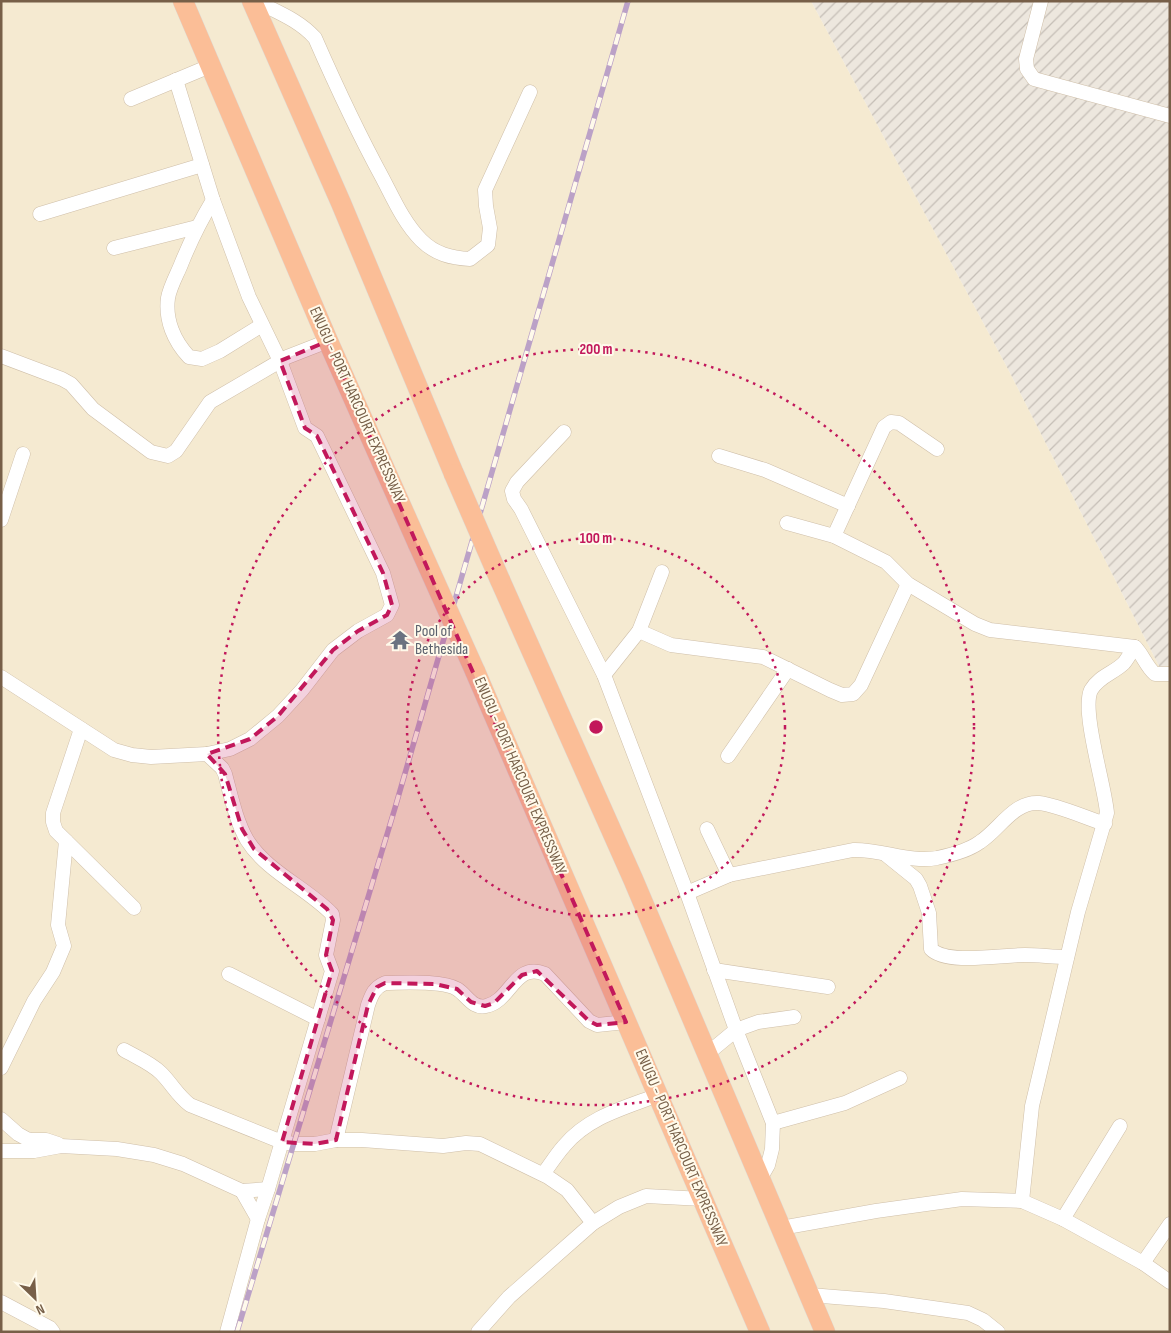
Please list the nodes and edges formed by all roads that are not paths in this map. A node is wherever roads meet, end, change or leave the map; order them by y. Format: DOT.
graph roads {
  1 [pos="182,1"];
  2 [pos="254,1"];
  3 [pos="1041,1"];
  4 [pos="210,66"];
  5 [pos="176,80"];
  6 [pos="530,92"];
  7 [pos="131,100"];
  8 [pos="1170,116"];
  9 [pos="202,165"];
  10 [pos="213,200"];
  11 [pos="40,214"];
  12 [pos="197,227"];
  13 [pos="114,248"];
  14 [pos="262,325"];
  15 [pos="328,340"];
  16 [pos="1,356"];
  17 [pos="280,361"];
  18 [pos="564,432"];
  19 [pos="937,449"];
  20 [pos="23,454"];
  21 [pos="719,456"];
  22 [pos="848,506"];
  23 [pos="1,520"];
  24 [pos="788,523"];
  25 [pos="834,536"];
  26 [pos="662,572"];
  27 [pos="908,584"];
  28 [pos="639,631"];
  29 [pos="1135,647"];
  30 [pos="788,669"];
  31 [pos="604,675"];
  32 [pos="1,677"];
  33 [pos="1169,677"];
  34 [pos="81,729"];
  35 [pos="207,754"];
  36 [pos="728,756"];
  37 [pos="1105,824"];
  38 [pos="707,829"];
  39 [pos="66,840"];
  40 [pos="883,852"];
  41 [pos="729,875"];
  42 [pos="687,893"];
  43 [pos="134,908"];
  44 [pos="1067,958"];
  45 [pos="714,970"];
  46 [pos="229,974"];
  47 [pos="828,987"];
  48 [pos="794,1017"];
  49 [pos="318,1019"];
  50 [pos="626,1022"];
  51 [pos="736,1030"];
  52 [pos="124,1050"];
  53 [pos="707,1054"];
  54 [pos="1,1068"];
  55 [pos="900,1078"];
  56 [pos="658,1096"];
  57 [pos="1,1119"];
  58 [pos="773,1123"];
  59 [pos="1120,1126"];
  60 [pos="336,1140"];
  61 [pos="282,1142"];
  62 [pos="61,1146"];
  63 [pos="1,1151"];
  64 [pos="543,1174"];
  65 [pos="760,1179"];
  66 [pos="268,1189"];
  67 [pos="242,1191"];
  68 [pos="703,1199"];
  69 [pos="1022,1201"];
  70 [pos="258,1219"];
  71 [pos="1064,1220"];
  72 [pos="593,1223"];
  73 [pos="1170,1224"];
  74 [pos="781,1228"];
  75 [pos="1143,1263"];
  76 [pos="1170,1282"];
  77 [pos="810,1295"];
  78 [pos="1,1302"];
  79 [pos="53,1332"];
  80 [pos="226,1332"];
  81 [pos="478,1332"];
  82 [pos="760,1332"];
  83 [pos="825,1332"];
  84 [pos="998,1332"];
  1 -- 4 [label="highway, ENUGU - PORT HARCOURT EXPRESSWAY"];
  2 -- 6 [label="street"];
  2 -- 53 [label="highway, bridge"];
  3 -- 8 [label="street"];
  4 -- 5 [label="street"];
  4 -- 15 [label="highway, ENUGU - PORT HARCOURT EXPRESSWAY"];
  5 -- 7 [label="street"];
  5 -- 9 [label="street"];
  9 -- 10 [label="street"];
  9 -- 11 [label="street"];
  10 -- 12 [label="street"];
  10 -- 14 [label="street"];
  12 -- 13 [label="street"];
  12 -- 14 [label="street"];
  14 -- 17 [label="street"];
  15 -- 17 [label="street"];
  15 -- 50 [label="highway, ENUGU - PORT HARCOURT EXPRESSWAY, bridge"];
  16 -- 17 [label="street"];
  17 -- 35 [label="street"];
  18 -- 31 [label="street"];
  19 -- 22 [label="street"];
  20 -- 23 [label="street"];
  21 -- 22 [label="street"];
  22 -- 25 [label="street"];
  24 -- 25 [label="street"];
  25 -- 27 [label="street"];
  26 -- 28 [label="street"];
  27 -- 29 [label="street"];
  27 -- 30 [label="street"];
  28 -- 30 [label="street"];
  28 -- 31 [label="street"];
  29 -- 33 [label="street"];
  29 -- 37 [label="street"];
  30 -- 36 [label="street"];
  31 -- 42 [label="street"];
  32 -- 34 [label="street"];
  34 -- 35 [label="street"];
  34 -- 39 [label="street"];
  35 -- 49 [label="street"];
  37 -- 40 [label="street"];
  37 -- 44 [label="street"];
  38 -- 41 [label="street"];
  39 -- 43 [label="street"];
  39 -- 54 [label="street"];
  40 -- 41 [label="street"];
  40 -- 44 [label="street"];
  41 -- 42 [label="street"];
  42 -- 45 [label="street"];
  44 -- 69 [label="street"];
  45 -- 47 [label="street"];
  45 -- 51 [label="street"];
  46 -- 49 [label="street"];
  48 -- 51 [label="street"];
  49 -- 61 [label="street"];
  50 -- 56 [label="highway, ENUGU - PORT HARCOURT EXPRESSWAY"];
  50 -- 60 [label="street"];
  51 -- 53 [label="street"];
  51 -- 58 [label="street"];
  52 -- 61 [label="street"];
  53 -- 65 [label="highway"];
  55 -- 58 [label="street"];
  56 -- 64 [label="street"];
  56 -- 68 [label="highway, ENUGU - PORT HARCOURT EXPRESSWAY"];
  57 -- 62 [label="street"];
  58 -- 65 [label="street"];
  59 -- 71 [label="street"];
  60 -- 61 [label="street"];
  60 -- 64 [label="street"];
  61 -- 66 [label="street"];
  62 -- 63 [label="street"];
  62 -- 67 [label="street"];
  64 -- 72 [label="street"];
  65 -- 74 [label="highway"];
  66 -- 67 [label="street"];
  66 -- 70 [label="street"];
  67 -- 70 [label="street"];
  68 -- 72 [label="street"];
  68 -- 82 [label="highway, ENUGU - PORT HARCOURT EXPRESSWAY"];
  69 -- 71 [label="street"];
  69 -- 74 [label="street"];
  70 -- 80 [label="street"];
  71 -- 75 [label="street"];
  72 -- 81 [label="street"];
  73 -- 75 [label="street"];
  74 -- 77 [label="highway"];
  75 -- 76 [label="street"];
  77 -- 83 [label="highway"];
  77 -- 84 [label="street"];
  78 -- 79 [label="street"];
}
